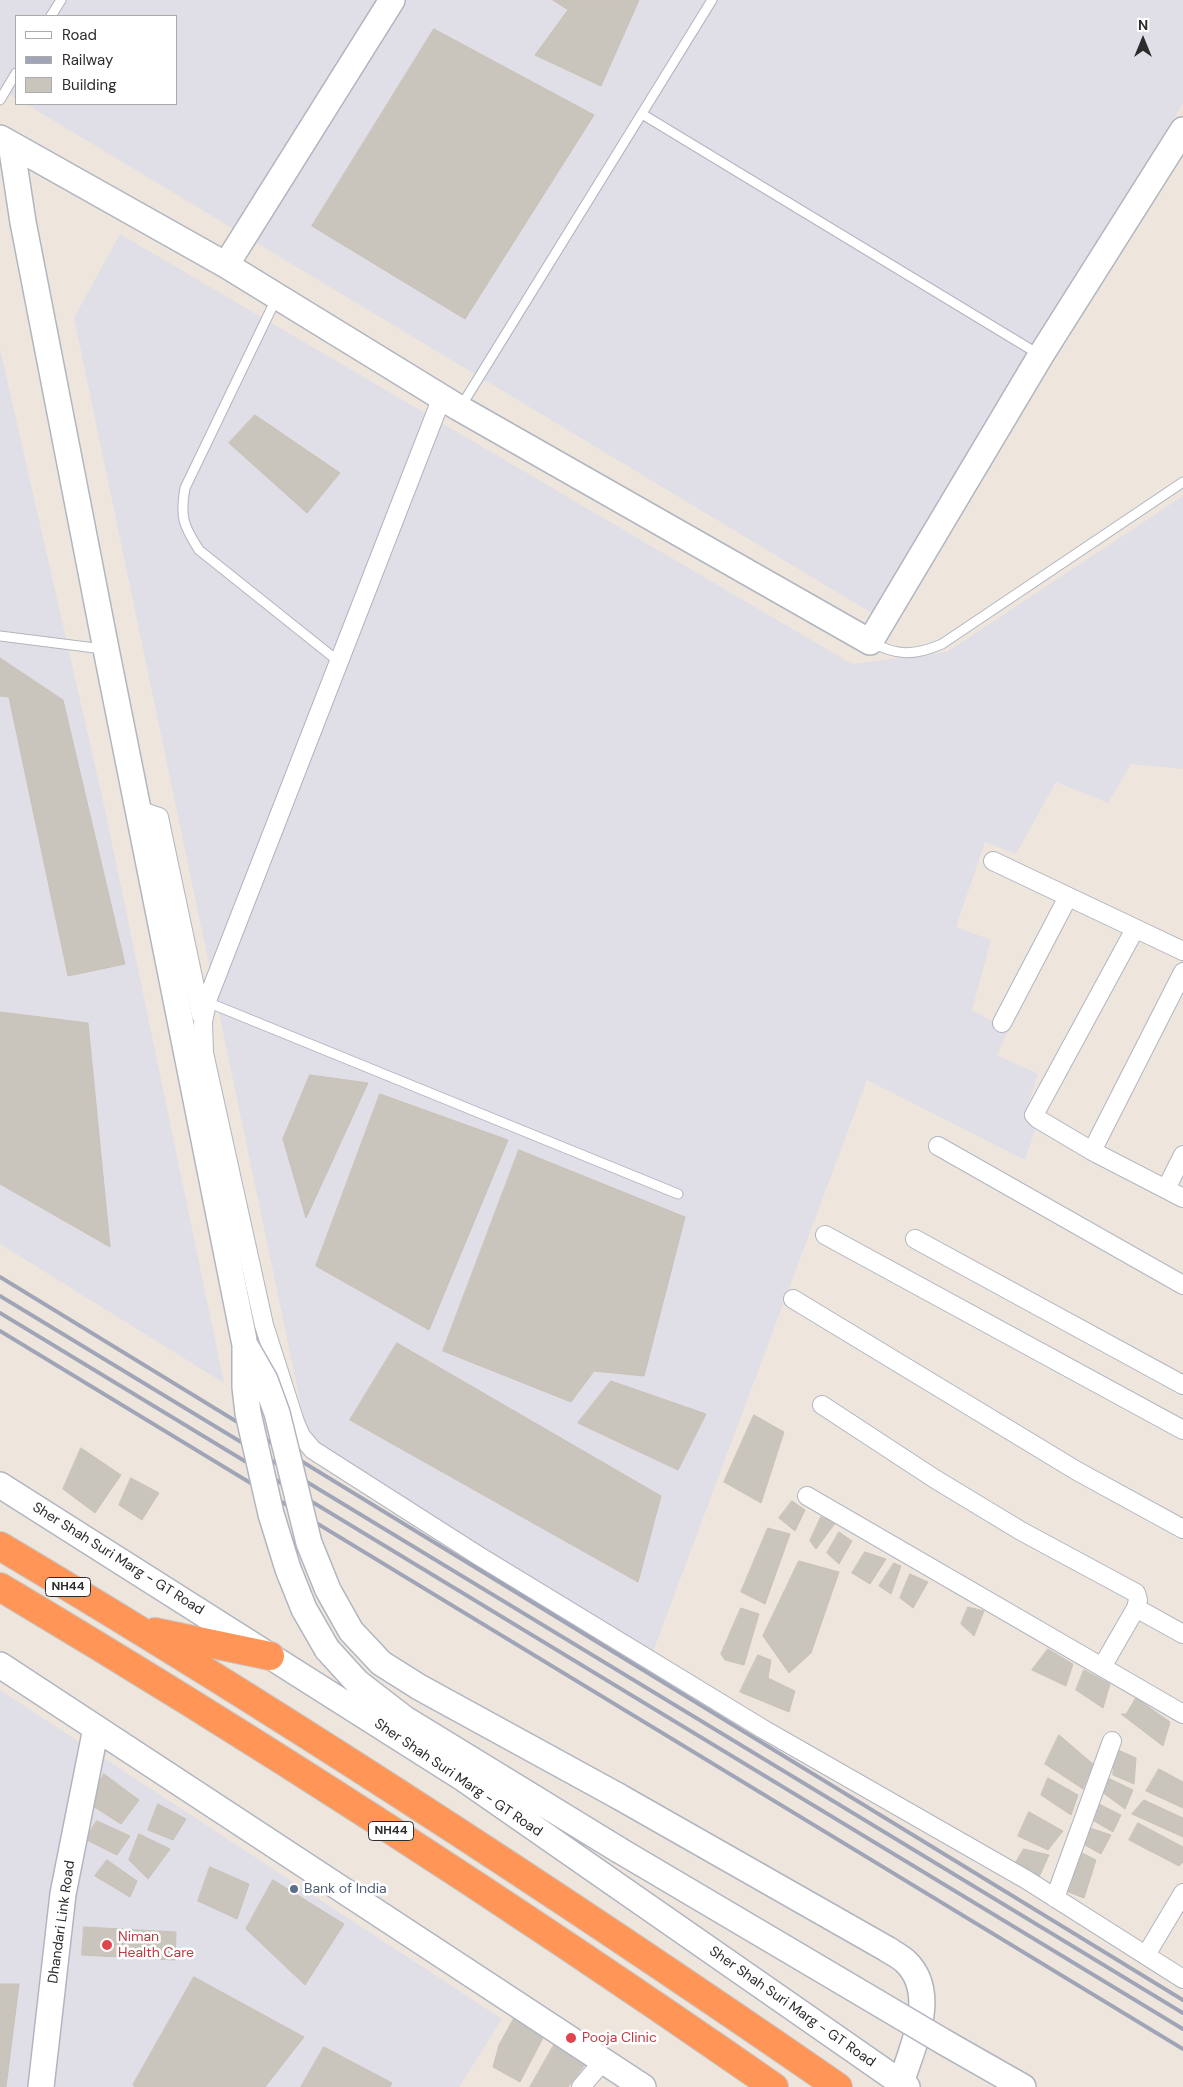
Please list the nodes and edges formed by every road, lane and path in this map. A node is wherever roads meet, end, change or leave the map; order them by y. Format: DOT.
graph roads {
  1 [pos="62,0"];
  2 [pos="392,0"];
  3 [pos="712,0"];
  4 [pos="53,15"];
  5 [pos="15,75"];
  6 [pos="0,100"];
  7 [pos="642,114"];
  8 [pos="1183,130"];
  9 [pos="6,141"];
  10 [pos="226,265"];
  11 [pos="278,297"];
  12 [pos="1041,355"];
  13 [pos="451,403"];
  14 [pos="1183,482"];
  15 [pos="0,636"];
  16 [pos="870,642"];
  17 [pos="106,649"];
  18 [pos="338,661"];
  19 [pos="138,810"];
  20 [pos="993,861"];
  21 [pos="1068,897"];
  22 [pos="1135,929"];
  23 [pos="1183,951"];
  24 [pos="1183,972"];
  25 [pos="207,1002"];
  26 [pos="203,1022"];
  27 [pos="1002,1023"];
  28 [pos="938,1146"];
  29 [pos="1092,1151"];
  30 [pos="1183,1155"];
  31 [pos="1166,1189"];
  32 [pos="678,1194"];
  33 [pos="1183,1198"];
  34 [pos="825,1235"];
  35 [pos="915,1239"];
  36 [pos="1183,1285"];
  37 [pos="794,1299"];
  38 [pos="245,1345"];
  39 [pos="1183,1385"];
  40 [pos="822,1405"];
  41 [pos="1183,1430"];
  42 [pos="0,1485"];
  43 [pos="807,1496"];
  44 [pos="1183,1529"];
  45 [pos="0,1546"];
  46 [pos="0,1587"];
  47 [pos="1136,1608"];
  48 [pos="136,1628"];
  49 [pos="1183,1634"];
  50 [pos="270,1656"];
  51 [pos="0,1665"];
  52 [pos="1102,1667"];
  53 [pos="1183,1714"];
  54 [pos="96,1728"];
  55 [pos="1112,1741"];
  56 [pos="1183,1893"];
  57 [pos="1055,1898"];
  58 [pos="1146,1955"];
  59 [pos="1183,1979"];
  60 [pos="604,2060"];
  61 [pos="904,2085"];
  62 [pos="41,2087"];
  63 [pos="581,2087"];
  64 [pos="643,2087"];
  65 [pos="774,2087"];
  66 [pos="838,2087"];
  67 [pos="1023,2087"];
  1 -- 4 [label="lane"];
  2 -- 10 [label="street"];
  3 -- 7 [label="lane"];
  5 -- 6 [label="lane"];
  7 -- 12 [label="lane"];
  7 -- 13 [label="lane"];
  8 -- 12 [label="street"];
  9 -- 10 [label="street"];
  9 -- 17 [label="street"];
  10 -- 11 [label="street"];
  11 -- 13 [label="street"];
  11 -- 18 [label="lane"];
  12 -- 16 [label="street"];
  13 -- 16 [label="street"];
  13 -- 18 [label="street"];
  14 -- 16 [label="lane"];
  15 -- 17 [label="lane"];
  17 -- 19 [label="street"];
  18 -- 25 [label="street"];
  19 -- 26 [label="street"];
  19 -- 38 [label="street"];
  20 -- 21 [label="street"];
  21 -- 22 [label="street"];
  21 -- 27 [label="street"];
  22 -- 23 [label="street"];
  22 -- 29 [label="street"];
  24 -- 29 [label="street"];
  25 -- 26 [label="street"];
  25 -- 32 [label="lane"];
  26 -- 57 [label="street"];
  28 -- 36 [label="street"];
  29 -- 31 [label="street"];
  30 -- 31 [label="street"];
  31 -- 33 [label="street"];
  34 -- 41 [label="street"];
  35 -- 39 [label="street"];
  37 -- 44 [label="street"];
  38 -- 61 [label="street, bridge"];
  38 -- 67 [label="street, bridge"];
  40 -- 47 [label="street"];
  42 -- 50 [label="street, Sher Shah Suri Marg - GT Road"];
  43 -- 52 [label="street"];
  45 -- 48 [label="highway, NH44"];
  46 -- 65 [label="highway, NH44"];
  47 -- 49 [label="street"];
  47 -- 52 [label="street"];
  48 -- 50 [label="highway"];
  48 -- 66 [label="highway, NH44"];
  50 -- 61 [label="street, Sher Shah Suri Marg - GT Road"];
  51 -- 54 [label="street"];
  52 -- 53 [label="street"];
  54 -- 60 [label="street"];
  54 -- 62 [label="street, Dhandari Link Road"];
  55 -- 57 [label="street"];
  56 -- 58 [label="street"];
  57 -- 58 [label="street"];
  58 -- 59 [label="street"];
  60 -- 63 [label="street"];
  60 -- 64 [label="street"];
}
